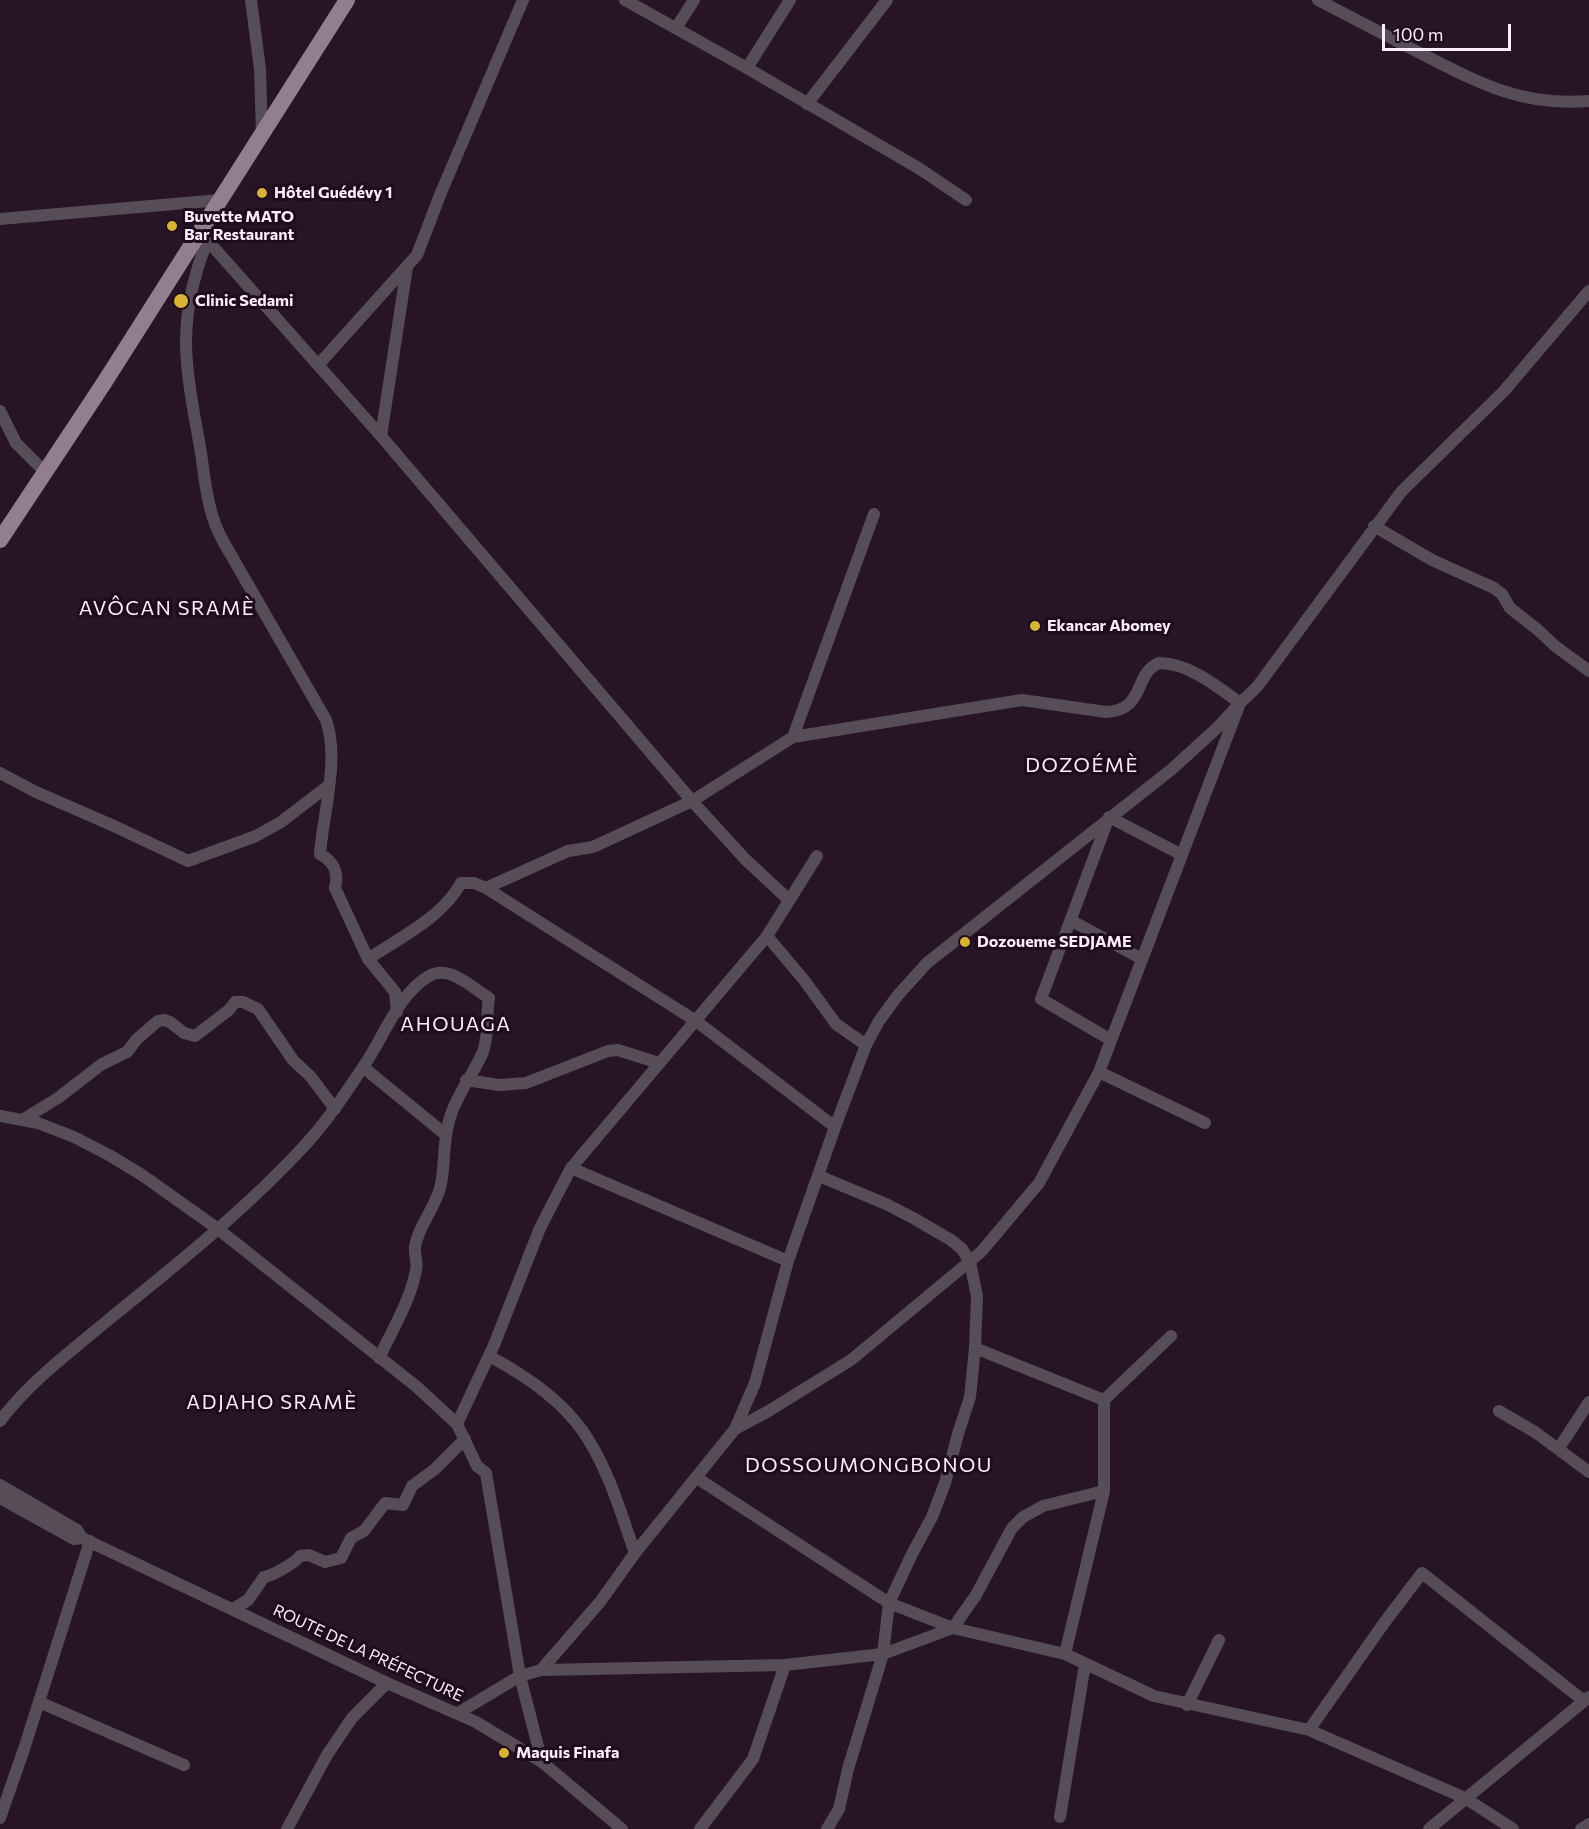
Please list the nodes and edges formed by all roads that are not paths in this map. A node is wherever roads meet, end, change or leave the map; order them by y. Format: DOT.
graph roads {
  1 [pos="251,0"];
  2 [pos="347,0"];
  3 [pos="523,0"];
  4 [pos="625,0"];
  5 [pos="694,0"];
  6 [pos="790,0"];
  7 [pos="887,0"];
  8 [pos="1318,0"];
  9 [pos="676,28"];
  10 [pos="747,68"];
  11 [pos="1589,101"];
  12 [pos="807,104"];
  13 [pos="262,134"];
  14 [pos="220,200"];
  15 [pos="966,200"];
  16 [pos="0,219"];
  17 [pos="204,236"];
  18 [pos="407,267"];
  19 [pos="1589,291"];
  20 [pos="319,364"];
  21 [pos="0,411"];
  22 [pos="381,436"];
  23 [pos="44,471"];
  24 [pos="874,514"];
  25 [pos="1374,526"];
  26 [pos="0,540"];
  27 [pos="1589,671"];
  28 [pos="1240,703"];
  29 [pos="793,738"];
  30 [pos="0,773"];
  31 [pos="328,786"];
  32 [pos="692,801"];
  33 [pos="1109,817"];
  34 [pos="1182,855"];
  35 [pos="817,856"];
  36 [pos="486,888"];
  37 [pos="789,900"];
  38 [pos="1072,921"];
  39 [pos="767,936"];
  40 [pos="368,959"];
  41 [pos="1142,959"];
  42 [pos="397,1013"];
  43 [pos="696,1021"];
  44 [pos="1111,1040"];
  45 [pos="866,1045"];
  46 [pos="659,1063"];
  47 [pos="363,1067"];
  48 [pos="1099,1072"];
  49 [pos="466,1080"];
  50 [pos="335,1109"];
  51 [pos="0,1116"];
  52 [pos="22,1120"];
  53 [pos="1205,1123"];
  54 [pos="835,1127"];
  55 [pos="446,1135"];
  56 [pos="571,1168"];
  57 [pos="819,1176"];
  58 [pos="218,1229"];
  59 [pos="789,1261"];
  60 [pos="970,1262"];
  61 [pos="1171,1336"];
  62 [pos="975,1348"];
  63 [pos="489,1356"];
  64 [pos="379,1358"];
  65 [pos="1104,1400"];
  66 [pos="1589,1402"];
  67 [pos="1499,1411"];
  68 [pos="0,1421"];
  69 [pos="457,1424"];
  70 [pos="735,1429"];
  71 [pos="465,1439"];
  72 [pos="1559,1448"];
  73 [pos="1589,1472"];
  74 [pos="697,1478"];
  75 [pos="0,1485"];
  76 [pos="1104,1491"];
  77 [pos="0,1498"];
  78 [pos="86,1539"];
  79 [pos="635,1553"];
  80 [pos="889,1604"];
  81 [pos="233,1609"];
  82 [pos="953,1628"];
  83 [pos="1219,1640"];
  84 [pos="883,1654"];
  85 [pos="1065,1654"];
  86 [pos="1085,1664"];
  87 [pos="785,1665"];
  88 [pos="541,1670"];
  89 [pos="520,1676"];
  90 [pos="387,1683"];
  91 [pos="1587,1699"];
  92 [pos="39,1702"];
  93 [pos="1187,1705"];
  94 [pos="458,1713"];
  95 [pos="1309,1730"];
  96 [pos="542,1762"];
  97 [pos="184,1765"];
  98 [pos="1465,1798"];
  99 [pos="1060,1817"];
  100 [pos="0,1818"];
  101 [pos="1589,1824"];
  102 [pos="287,1829"];
  103 [pos="622,1829"];
  104 [pos="700,1829"];
  105 [pos="827,1829"];
  106 [pos="1429,1829"];
  107 [pos="1513,1829"];
  108 [pos="1581,1829"];
  1 -- 13 [label="street"];
  2 -- 13 [label="main road"];
  3 -- 18 [label="street"];
  4 -- 9 [label="street"];
  5 -- 9 [label="street"];
  6 -- 10 [label="street"];
  7 -- 12 [label="street"];
  8 -- 11 [label="street"];
  9 -- 10 [label="street"];
  10 -- 12 [label="street"];
  12 -- 15 [label="street"];
  13 -- 14 [label="main road"];
  14 -- 16 [label="street"];
  14 -- 17 [label="main road"];
  17 -- 20 [label="street"];
  17 -- 23 [label="main road"];
  17 -- 31 [label="street"];
  18 -- 20 [label="street"];
  18 -- 22 [label="street"];
  19 -- 25 [label="street"];
  20 -- 22 [label="street"];
  21 -- 23 [label="street"];
  22 -- 32 [label="street"];
  23 -- 26 [label="main road"];
  24 -- 29 [label="street"];
  25 -- 27 [label="street"];
  25 -- 28 [label="street"];
  28 -- 29 [label="street"];
  28 -- 33 [label="street"];
  28 -- 34 [label="street"];
  29 -- 32 [label="street"];
  30 -- 31 [label="street"];
  31 -- 40 [label="street"];
  32 -- 36 [label="street"];
  32 -- 37 [label="street"];
  33 -- 34 [label="street"];
  33 -- 38 [label="street"];
  33 -- 45 [label="street"];
  34 -- 41 [label="street"];
  35 -- 37 [label="street"];
  36 -- 40 [label="street"];
  36 -- 43 [label="street"];
  37 -- 39 [label="street"];
  38 -- 41 [label="street"];
  38 -- 44 [label="street"];
  39 -- 43 [label="street"];
  39 -- 45 [label="street"];
  40 -- 42 [label="street"];
  41 -- 44 [label="street"];
  42 -- 47 [label="street"];
  42 -- 49 [label="street"];
  43 -- 46 [label="street"];
  43 -- 54 [label="street"];
  44 -- 48 [label="street"];
  45 -- 54 [label="street"];
  46 -- 49 [label="street"];
  46 -- 56 [label="street"];
  47 -- 50 [label="street"];
  47 -- 55 [label="street"];
  48 -- 53 [label="street"];
  48 -- 60 [label="street"];
  49 -- 55 [label="street"];
  50 -- 52 [label="street"];
  50 -- 58 [label="street"];
  51 -- 52 [label="street"];
  52 -- 58 [label="street"];
  54 -- 57 [label="street"];
  55 -- 64 [label="street"];
  56 -- 59 [label="street"];
  56 -- 63 [label="street"];
  57 -- 59 [label="street"];
  57 -- 60 [label="street"];
  58 -- 64 [label="street"];
  58 -- 68 [label="street"];
  59 -- 70 [label="street"];
  60 -- 62 [label="street"];
  60 -- 70 [label="street"];
  61 -- 65 [label="street"];
  62 -- 65 [label="street"];
  62 -- 80 [label="street"];
  63 -- 69 [label="street"];
  63 -- 79 [label="street"];
  64 -- 69 [label="street"];
  65 -- 76 [label="street"];
  66 -- 72 [label="street"];
  67 -- 72 [label="street"];
  69 -- 71 [label="street"];
  70 -- 74 [label="street"];
  71 -- 81 [label="street"];
  71 -- 89 [label="street"];
  72 -- 73 [label="street"];
  74 -- 79 [label="street"];
  74 -- 80 [label="street"];
  75 -- 78 [label="street, ROUTE DE LA PRÉFECTURE"];
  76 -- 82 [label="street"];
  76 -- 85 [label="street"];
  77 -- 78 [label="street, ROUTE DE LA PRÉFECTURE"];
  78 -- 81 [label="street, ROUTE DE LA PRÉFECTURE"];
  78 -- 92 [label="street"];
  79 -- 88 [label="street"];
  80 -- 82 [label="street"];
  80 -- 84 [label="street"];
  81 -- 90 [label="street, ROUTE DE LA PRÉFECTURE"];
  82 -- 84 [label="street"];
  82 -- 85 [label="street"];
  83 -- 93 [label="street"];
  84 -- 87 [label="street"];
  84 -- 105 [label="street"];
  85 -- 86 [label="street"];
  86 -- 93 [label="street"];
  86 -- 99 [label="street"];
  87 -- 88 [label="street"];
  87 -- 104 [label="street"];
  88 -- 89 [label="street"];
  89 -- 94 [label="street"];
  89 -- 96 [label="street"];
  90 -- 94 [label="street, ROUTE DE LA PRÉFECTURE"];
  90 -- 102 [label="street"];
  91 -- 95 [label="street"];
  91 -- 98 [label="street"];
  92 -- 97 [label="street"];
  92 -- 100 [label="street"];
  93 -- 95 [label="street"];
  94 -- 96 [label="street, ROUTE DE LA PRÉFECTURE"];
  95 -- 98 [label="street"];
  96 -- 103 [label="street, ROUTE DE LA PRÉFECTURE"];
  98 -- 106 [label="street"];
  98 -- 107 [label="street"];
  101 -- 108 [label="street"];
}
